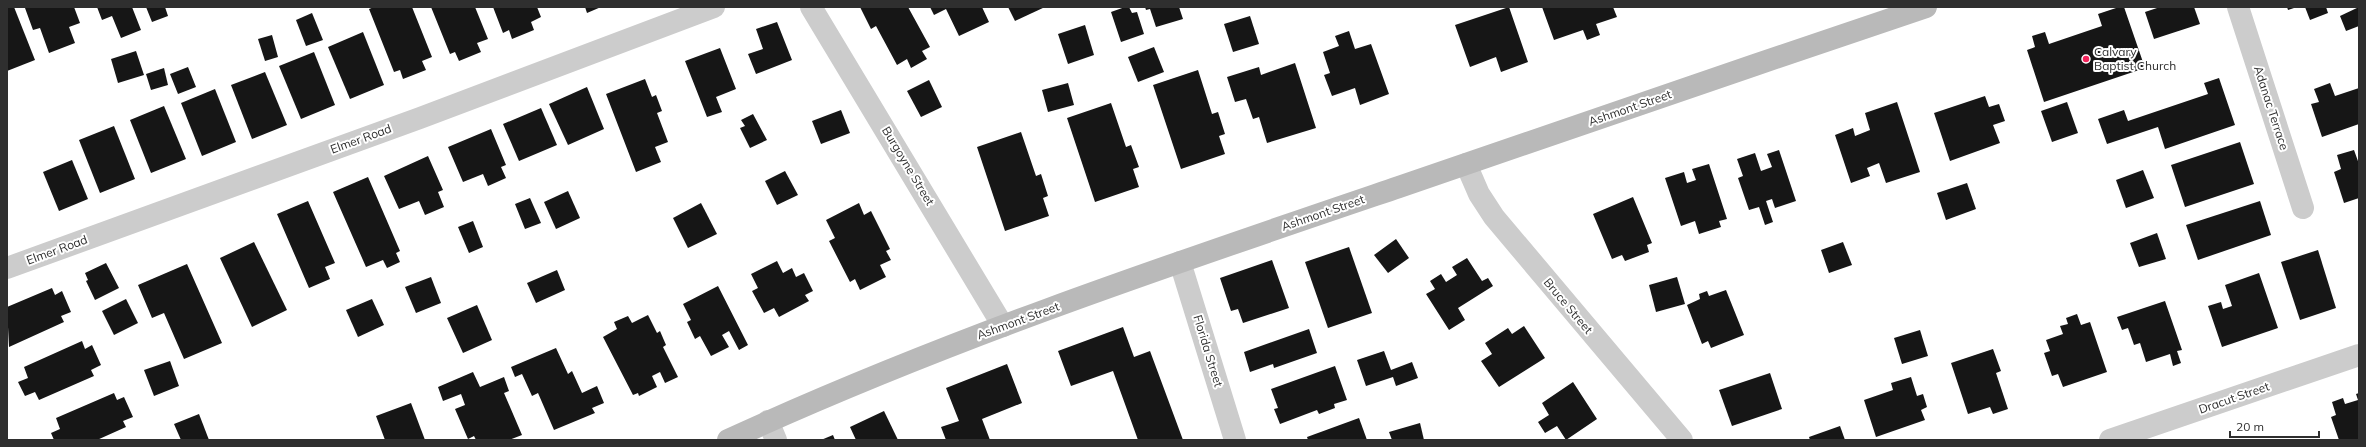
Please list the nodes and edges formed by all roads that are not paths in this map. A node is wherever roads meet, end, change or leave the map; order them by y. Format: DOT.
graph roads {
  1 [pos="811,7"];
  2 [pos="1926,7"];
  3 [pos="2238,7"];
  4 [pos="709,8"];
  5 [pos="1466,164"];
  6 [pos="2303,208"];
  7 [pos="1180,262"];
  8 [pos="7,268"];
  9 [pos="1003,326"];
  10 [pos="2359,355"];
  11 [pos="772,431"];
  12 [pos="728,440"];
  13 [pos="1235,440"];
  14 [pos="1682,440"];
  15 [pos="2110,440"];
  1 -- 9 [label="street, Burgoyne Street"];
  2 -- 5 [label="main road, Ashmont Street"];
  3 -- 6 [label="street, Adanac Terrace"];
  4 -- 8 [label="street, Elmer Road"];
  5 -- 7 [label="main road, Ashmont Street"];
  5 -- 14 [label="street, Bruce Street"];
  7 -- 9 [label="main road, Ashmont Street"];
  7 -- 13 [label="street, Florida Street"];
  9 -- 11 [label="main road, Ashmont Street"];
  10 -- 15 [label="street, Dracut Street"];
  11 -- 12 [label="main road, Ashmont Street"];
}
